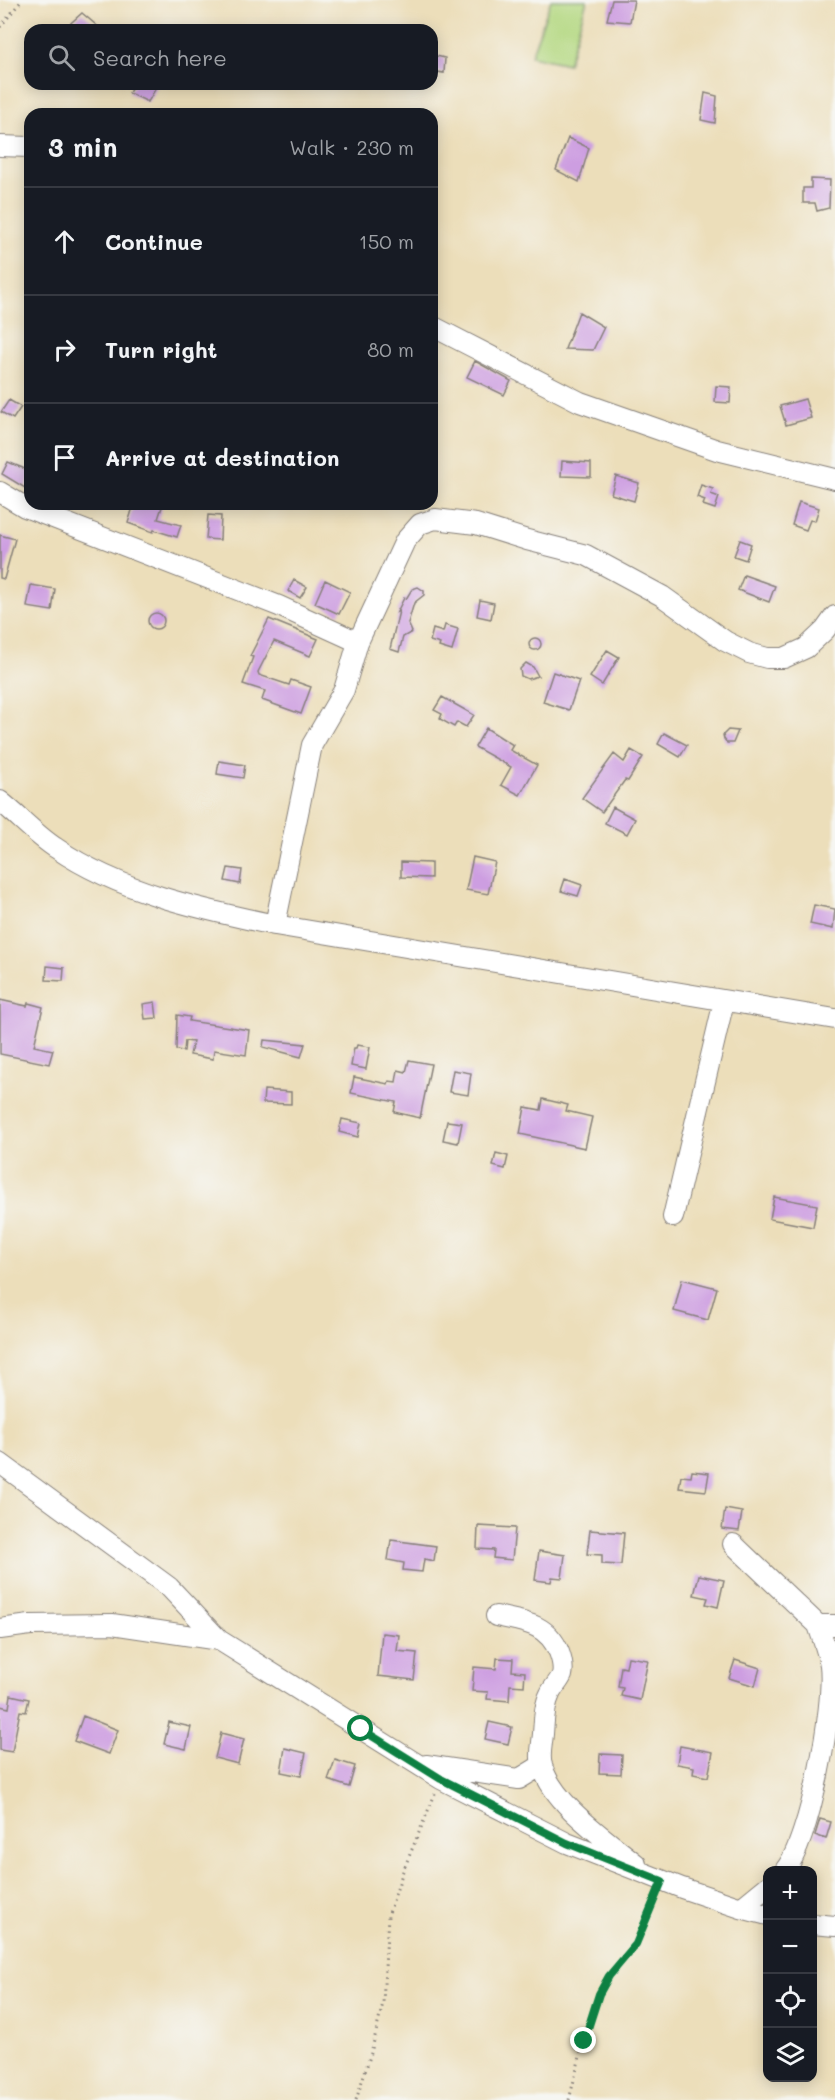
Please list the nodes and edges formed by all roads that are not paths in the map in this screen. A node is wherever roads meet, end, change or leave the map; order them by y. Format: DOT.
graph roads {
  1 [pos="0,146"];
  2 [pos="24,147"];
  3 [pos="438,329"];
  4 [pos="835,479"];
  5 [pos="0,492"];
  6 [pos="24,506"];
  7 [pos="34,510"];
  8 [pos="835,616"];
  9 [pos="358,642"];
  10 [pos="0,801"];
  11 [pos="275,925"];
  12 [pos="724,1001"];
  13 [pos="835,1019"];
  14 [pos="673,1218"];
  15 [pos="0,1463"];
  16 [pos="733,1544"];
  17 [pos="496,1616"];
  18 [pos="826,1625"];
  19 [pos="0,1629"];
  20 [pos="219,1641"];
  21 [pos="416,1763"];
  22 [pos="542,1765"];
  23 [pos="788,1866"];
  24 [pos="655,1878"];
  25 [pos="763,1890"];
  26 [pos="741,1908"];
  27 [pos="763,1914"];
  28 [pos="817,1924"];
  29 [pos="835,1926"];
  1 -- 2 [label="street"];
  3 -- 4 [label="street"];
  5 -- 6 [label="street"];
  7 -- 9 [label="street"];
  8 -- 9 [label="street"];
  9 -- 11 [label="street"];
  10 -- 11 [label="street"];
  11 -- 12 [label="street"];
  12 -- 13 [label="street"];
  12 -- 14 [label="street"];
  15 -- 20 [label="street"];
  16 -- 18 [label="street"];
  17 -- 22 [label="street"];
  18 -- 23 [label="street"];
  19 -- 20 [label="street"];
  20 -- 21 [label="street"];
  21 -- 22 [label="street"];
  21 -- 24 [label="street"];
  22 -- 24 [label="street"];
  24 -- 26 [label="street"];
  25 -- 26 [label="street"];
  26 -- 27 [label="street"];
  28 -- 29 [label="street"];
}
